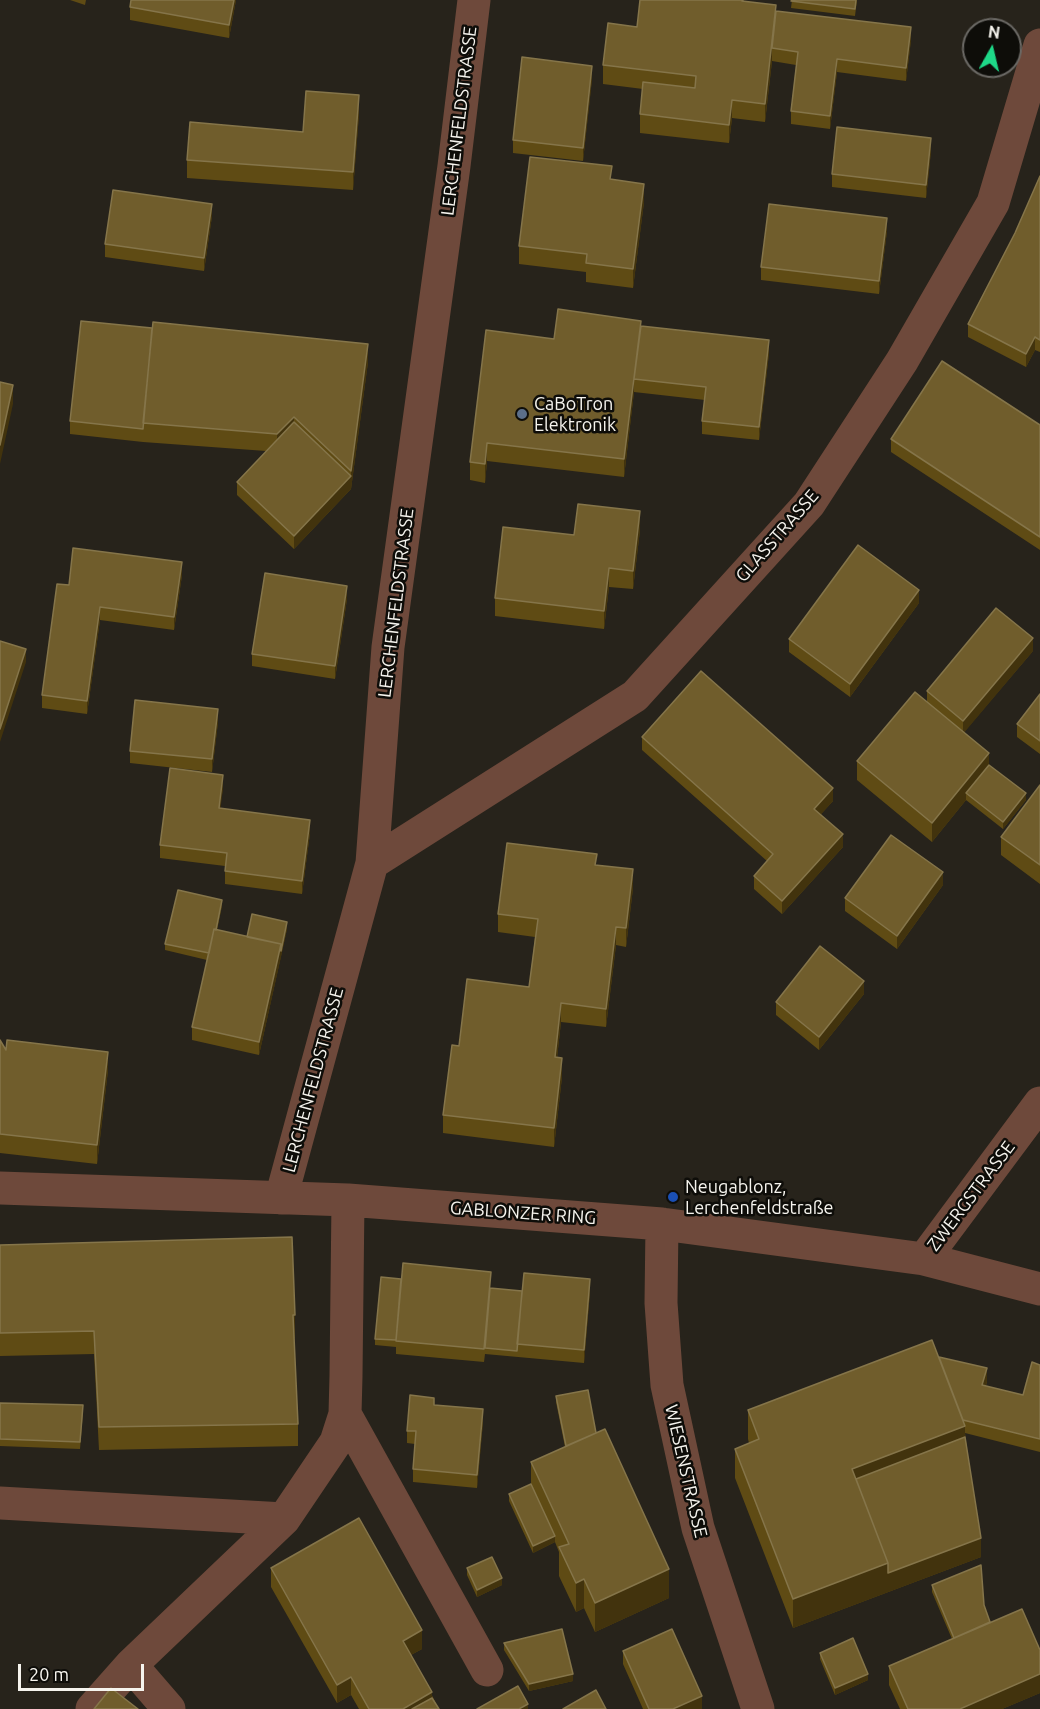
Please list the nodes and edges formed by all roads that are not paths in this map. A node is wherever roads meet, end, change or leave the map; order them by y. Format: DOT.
graph roads {
  1 [pos="474,0"];
  2 [pos="1040,45"];
  3 [pos="372,863"];
  4 [pos="1040,1103"];
  5 [pos="0,1188"];
  6 [pos="281,1198"];
  7 [pos="348,1200"];
  8 [pos="662,1224"];
  9 [pos="924,1259"];
  10 [pos="1040,1289"];
  11 [pos="345,1413"];
  12 [pos="0,1503"];
  13 [pos="284,1519"];
  14 [pos="131,1665"];
  15 [pos="487,1670"];
  16 [pos="92,1709"];
  17 [pos="169,1709"];
  18 [pos="758,1709"];
  1 -- 3 [label="street, LERCHENFELDSTRASSE"];
  2 -- 3 [label="street, GLASSTRASSE"];
  3 -- 6 [label="street, LERCHENFELDSTRASSE"];
  4 -- 9 [label="street, ZWERGSTRASSE"];
  5 -- 6 [label="street, GABLONZER RING"];
  6 -- 7 [label="street, GABLONZER RING"];
  7 -- 8 [label="street, GABLONZER RING"];
  7 -- 11 [label="street"];
  8 -- 9 [label="street, GABLONZER RING"];
  8 -- 18 [label="street, WIESENSTRASSE"];
  9 -- 10 [label="street, GABLONZER RING"];
  11 -- 13 [label="street"];
  11 -- 15 [label="street"];
  12 -- 13 [label="street"];
  13 -- 14 [label="street"];
  14 -- 16 [label="street"];
  14 -- 17 [label="street"];
}
